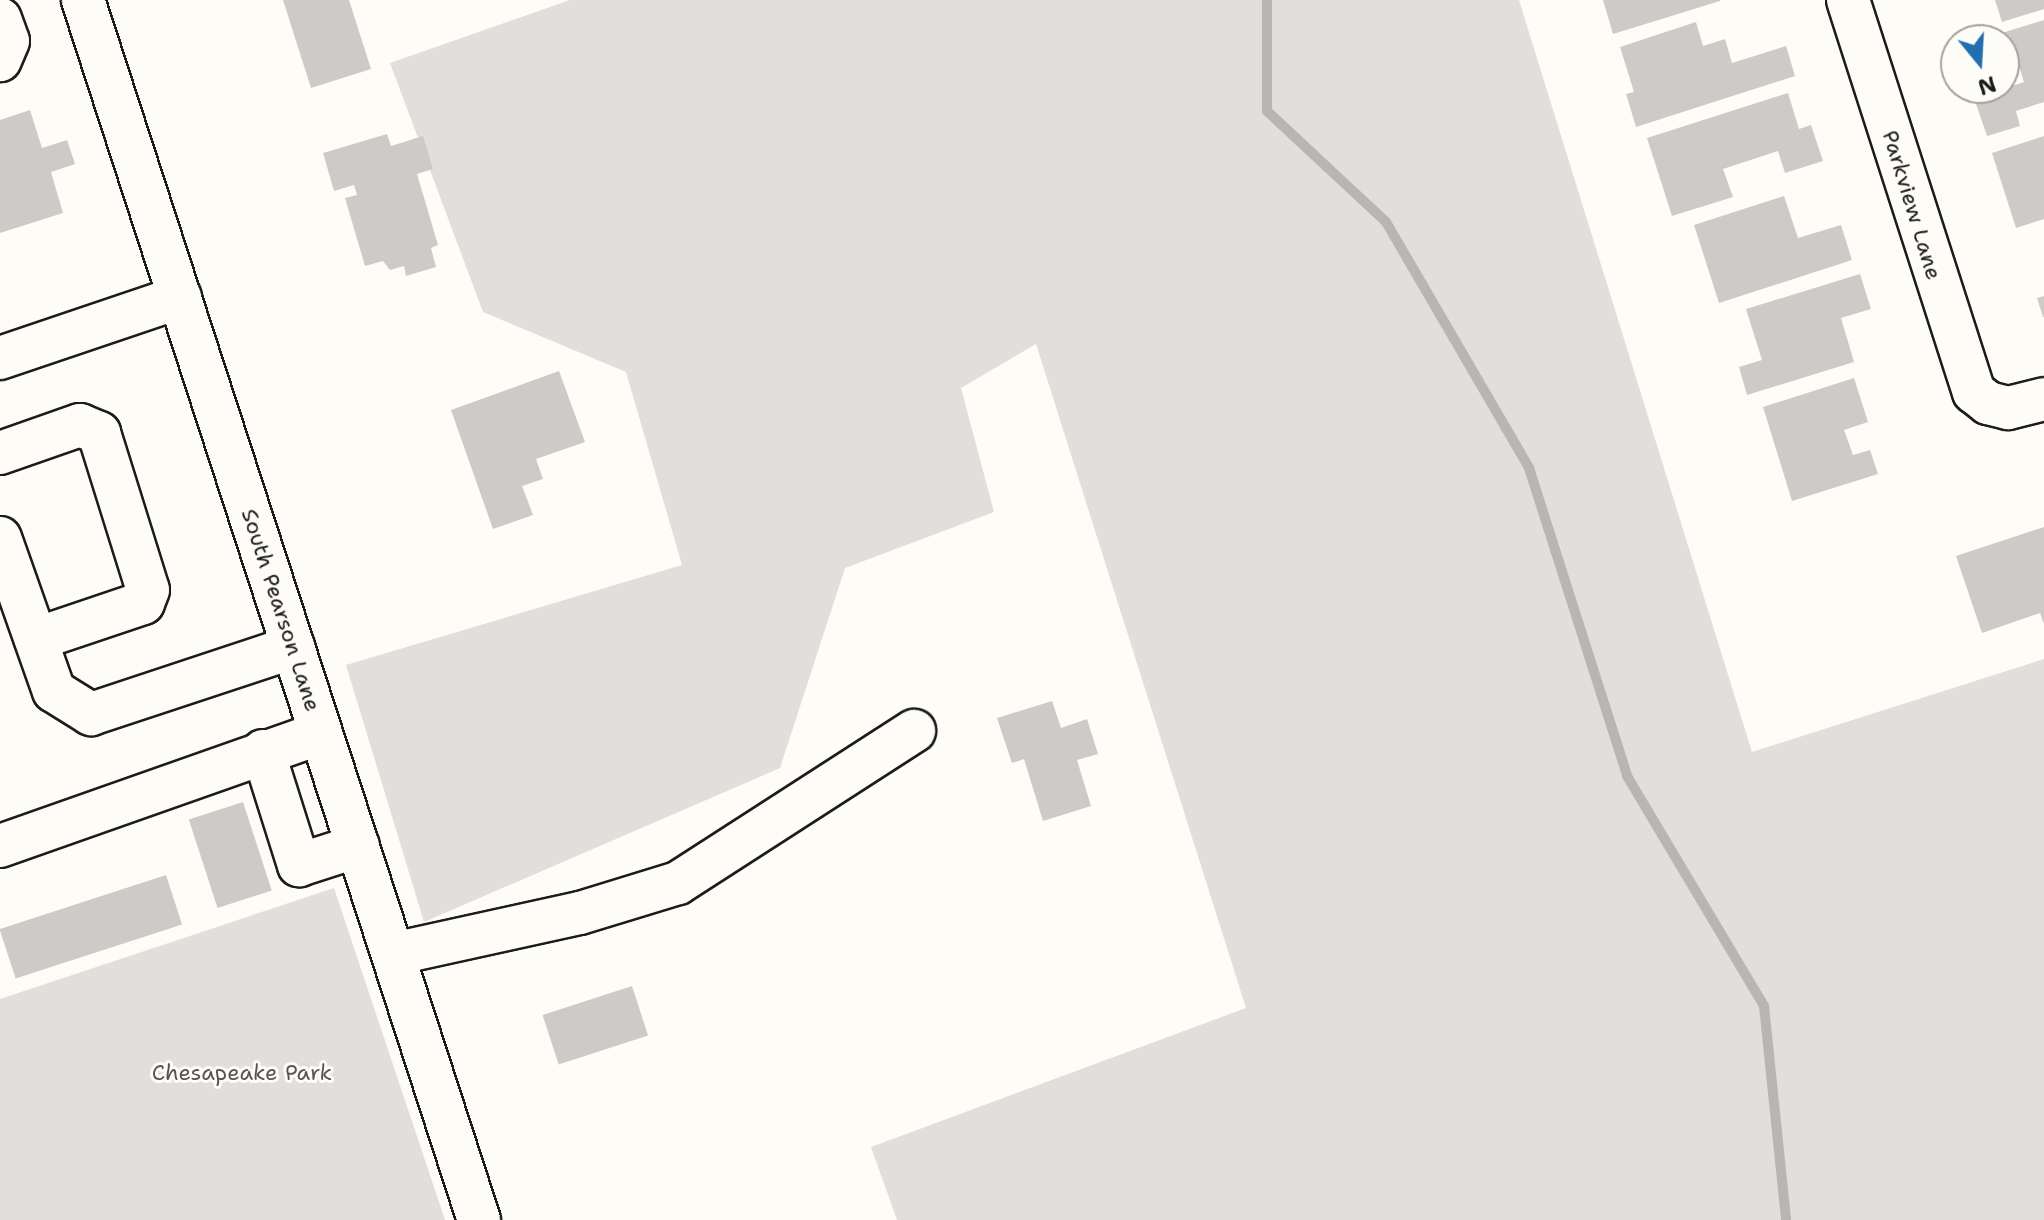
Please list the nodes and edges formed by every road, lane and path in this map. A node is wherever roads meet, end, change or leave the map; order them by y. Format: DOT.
graph roads {
  1 [pos="83,0"];
  2 [pos="1848,0"];
  3 [pos="0,19"];
  4 [pos="0,60"];
  5 [pos="180,297"];
  6 [pos="0,358"];
  7 [pos="2044,399"];
  8 [pos="0,453"];
  9 [pos="0,538"];
  10 [pos="36,639"];
  11 [pos="293,647"];
  12 [pos="914,731"];
  13 [pos="321,733"];
  14 [pos="263,751"];
  15 [pos="0,846"];
  16 [pos="358,846"];
  17 [pos="393,954"];
  18 [pos="479,1220"];
  1 -- 5 [label="street, South Pearson Lane"];
  2 -- 7 [label="street, Parkview Lane"];
  3 -- 4 [label="street"];
  5 -- 6 [label="street"];
  5 -- 11 [label="street, South Pearson Lane"];
  8 -- 10 [label="street"];
  9 -- 10 [label="street"];
  10 -- 11 [label="street"];
  11 -- 13 [label="street, South Pearson Lane"];
  12 -- 17 [label="street"];
  13 -- 14 [label="street"];
  13 -- 16 [label="street, South Pearson Lane"];
  14 -- 15 [label="street"];
  14 -- 16 [label="street"];
  16 -- 17 [label="street, South Pearson Lane"];
  17 -- 18 [label="street, South Pearson Lane"];
}
